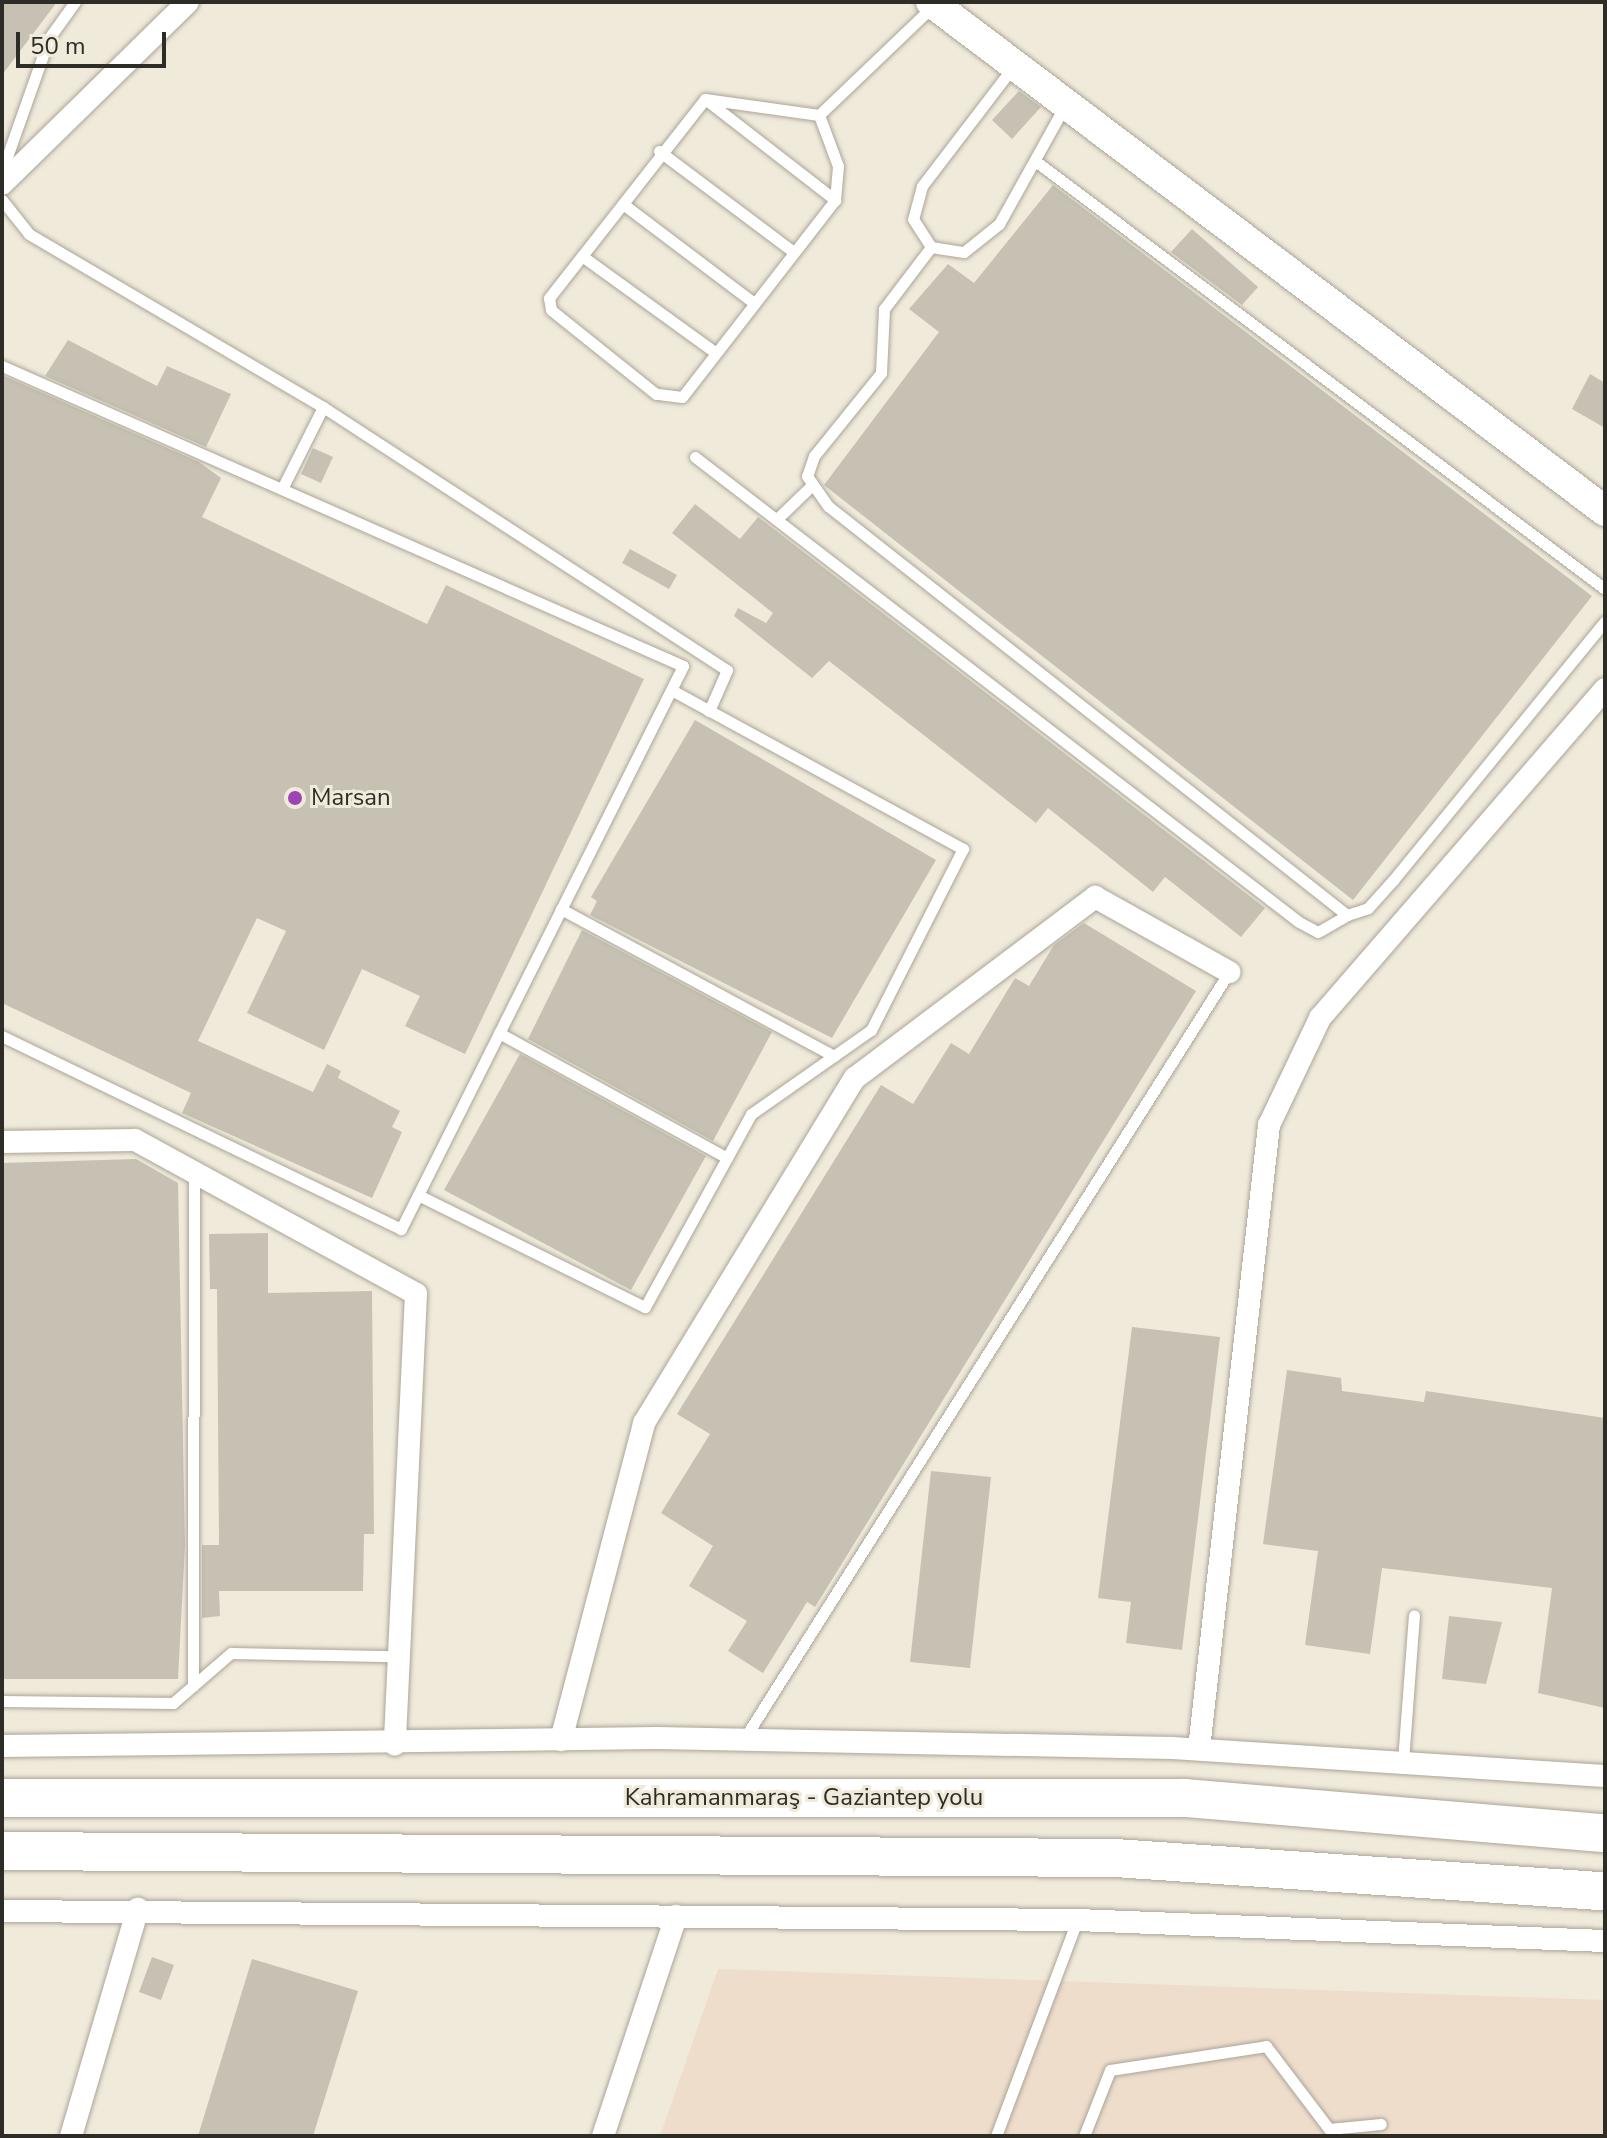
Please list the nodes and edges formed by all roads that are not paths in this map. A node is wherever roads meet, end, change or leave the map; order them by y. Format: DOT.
graph roads {
  1 [pos="75,2"];
  2 [pos="188,2"];
  3 [pos="932,4"];
  4 [pos="1015,65"];
  5 [pos="705,99"];
  6 [pos="1066,103"];
  7 [pos="819,115"];
  8 [pos="659,151"];
  9 [pos="1038,163"];
  10 [pos="2,171"];
  11 [pos="2,184"];
  12 [pos="2,200"];
  13 [pos="835,200"];
  14 [pos="623,204"];
  15 [pos="931,247"];
  16 [pos="792,251"];
  17 [pos="582,256"];
  18 [pos="754,303"];
  19 [pos="716,353"];
  20 [pos="2,366"];
  21 [pos="323,407"];
  22 [pos="695,457"];
  23 [pos="811,486"];
  24 [pos="283,487"];
  25 [pos="1605,511"];
  26 [pos="779,517"];
  27 [pos="1605,589"];
  28 [pos="1605,621"];
  29 [pos="1605,689"];
  30 [pos="671,690"];
  31 [pos="709,711"];
  32 [pos="561,909"];
  33 [pos="1347,915"];
  34 [pos="1229,972"];
  35 [pos="499,1033"];
  36 [pos="2,1036"];
  37 [pos="834,1056"];
  38 [pos="2,1142"];
  39 [pos="727,1158"];
  40 [pos="194,1172"];
  41 [pos="418,1195"];
  42 [pos="1414,1615"];
  43 [pos="394,1656"];
  44 [pos="193,1686"];
  45 [pos="2,1701"];
  46 [pos="561,1740"];
  47 [pos="743,1741"];
  48 [pos="395,1745"];
  49 [pos="2,1746"];
  50 [pos="1199,1749"];
  51 [pos="1403,1761"];
  52 [pos="1605,1776"];
  53 [pos="2,1798"];
  54 [pos="1605,1833"];
  55 [pos="2,1851"];
  56 [pos="1605,1891"];
  57 [pos="138,1909"];
  58 [pos="2,1911"];
  59 [pos="676,1916"];
  60 [pos="1077,1920"];
  61 [pos="1605,1941"];
  62 [pos="1381,2124"];
  63 [pos="71,2136"];
  64 [pos="603,2136"];
  65 [pos="996,2136"];
  66 [pos="1084,2136"];
  1 -- 10 [label="lane"];
  2 -- 11 [label="street"];
  3 -- 4 [label="street"];
  3 -- 7 [label="lane"];
  4 -- 6 [label="street"];
  4 -- 15 [label="lane"];
  5 -- 7 [label="lane"];
  5 -- 8 [label="lane"];
  5 -- 13 [label="lane"];
  6 -- 9 [label="lane"];
  6 -- 25 [label="street"];
  7 -- 13 [label="lane"];
  8 -- 14 [label="lane"];
  8 -- 16 [label="lane"];
  9 -- 15 [label="lane"];
  9 -- 27 [label="lane"];
  12 -- 21 [label="lane"];
  13 -- 16 [label="lane"];
  14 -- 17 [label="lane"];
  14 -- 18 [label="lane"];
  15 -- 23 [label="lane"];
  16 -- 18 [label="lane"];
  17 -- 19 [label="lane"];
  17 -- 19 [label="lane"];
  18 -- 19 [label="lane"];
  20 -- 24 [label="lane"];
  21 -- 24 [label="lane"];
  21 -- 31 [label="lane"];
  22 -- 26 [label="lane"];
  23 -- 26 [label="lane"];
  23 -- 33 [label="lane"];
  24 -- 30 [label="lane"];
  26 -- 33 [label="lane"];
  28 -- 33 [label="lane"];
  29 -- 50 [label="street"];
  30 -- 31 [label="lane"];
  30 -- 32 [label="lane"];
  31 -- 37 [label="lane"];
  32 -- 35 [label="lane"];
  32 -- 37 [label="lane"];
  34 -- 46 [label="street"];
  34 -- 47 [label="lane"];
  35 -- 39 [label="lane"];
  35 -- 41 [label="lane"];
  36 -- 41 [label="lane"];
  37 -- 39 [label="lane"];
  38 -- 40 [label="street"];
  39 -- 41 [label="lane"];
  40 -- 43 [label="street"];
  40 -- 44 [label="lane"];
  42 -- 51 [label="lane"];
  43 -- 44 [label="lane"];
  43 -- 48 [label="street"];
  44 -- 45 [label="lane"];
  46 -- 47 [label="street"];
  46 -- 48 [label="street"];
  47 -- 50 [label="street"];
  48 -- 49 [label="street"];
  50 -- 51 [label="street"];
  51 -- 52 [label="street"];
  53 -- 54 [label="highway, Kahramanmaraş - Gaziantep yolu"];
  55 -- 56 [label="highway"];
  57 -- 58 [label="street"];
  57 -- 59 [label="street"];
  57 -- 63 [label="street"];
  59 -- 60 [label="street"];
  59 -- 64 [label="street"];
  60 -- 61 [label="street"];
  60 -- 65 [label="lane"];
  62 -- 66 [label="lane"];
}
